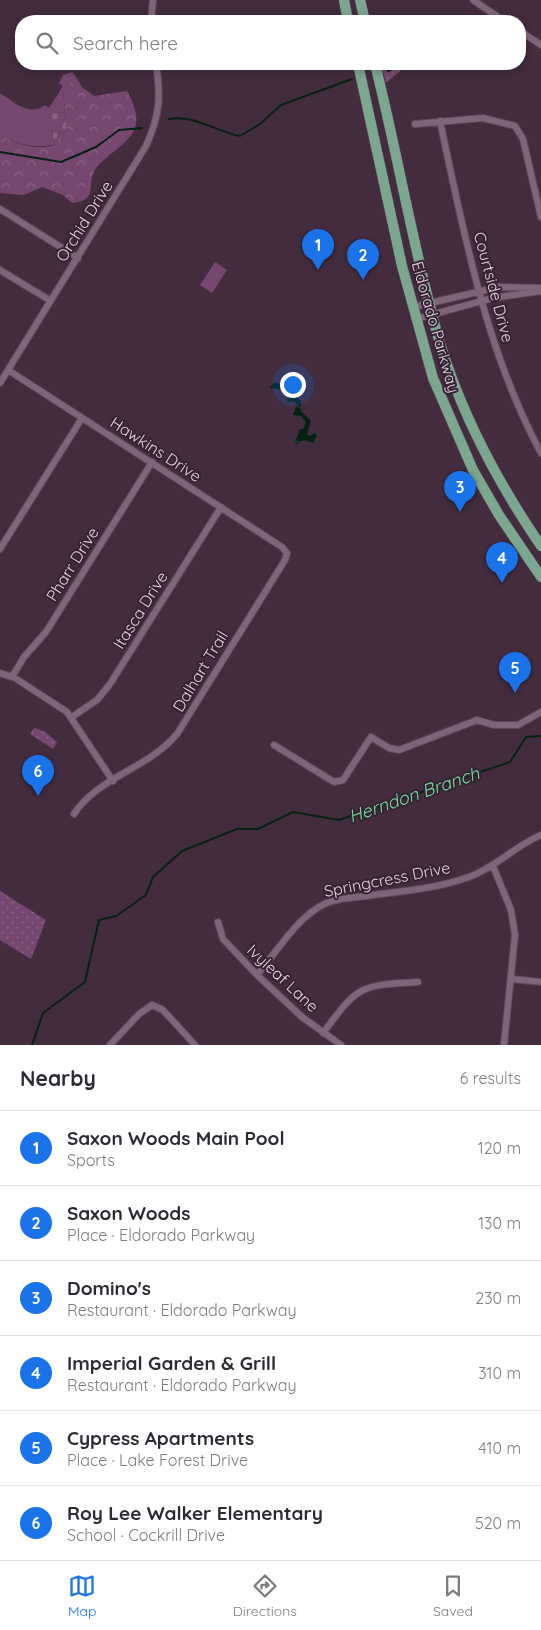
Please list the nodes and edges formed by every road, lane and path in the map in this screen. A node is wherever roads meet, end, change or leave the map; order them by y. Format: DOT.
graph roads {
  1 [pos="153,0"];
  2 [pos="344,0"];
  3 [pos="360,0"];
  4 [pos="473,0"];
  5 [pos="152,15"];
  6 [pos="347,15"];
  7 [pos="364,15"];
  8 [pos="495,15"];
  9 [pos="526,35"];
  10 [pos="541,45"];
  11 [pos="157,70"];
  12 [pos="359,70"];
  13 [pos="376,70"];
  14 [pos="440,121"];
  15 [pos="415,124"];
  16 [pos="0,209"];
  17 [pos="541,217"];
  18 [pos="78,258"];
  19 [pos="0,270"];
  20 [pos="541,290"];
  21 [pos="479,291"];
  22 [pos="482,301"];
  23 [pos="51,302"];
  24 [pos="431,304"];
  25 [pos="413,307"];
  26 [pos="434,316"];
  27 [pos="416,319"];
  28 [pos="8,370"];
  29 [pos="0,383"];
  30 [pos="82,418"];
  31 [pos="463,448"];
  32 [pos="541,453"];
  33 [pos="152,462"];
  34 [pos="500,480"];
  35 [pos="221,507"];
  36 [pos="541,546"];
  37 [pos="0,549"];
  38 [pos="287,553"];
  39 [pos="541,577"];
  40 [pos="0,673"];
  41 [pos="12,677"];
  42 [pos="541,712"];
  43 [pos="72,717"];
  44 [pos="274,745"];
  45 [pos="113,781"];
  46 [pos="74,814"];
  47 [pos="541,835"];
  48 [pos="493,866"];
  49 [pos="218,922"];
  50 [pos="257,975"];
  51 [pos="512,979"];
  52 [pos="418,982"];
  53 [pos="541,982"];
  54 [pos="323,1033"];
  55 [pos="110,1045"];
  56 [pos="195,1045"];
  57 [pos="341,1045"];
  58 [pos="504,1045"];
  1 -- 5 [label="street"];
  2 -- 6 [label="main road"];
  3 -- 7 [label="main road"];
  4 -- 8 [label="street"];
  9 -- 10 [label="street"];
  11 -- 18 [label="street, Orchid Drive"];
  12 -- 25 [label="main road, Eldorado Parkway"];
  13 -- 24 [label="main road, Eldorado Parkway"];
  14 -- 15 [label="street"];
  14 -- 17 [label="street"];
  14 -- 21 [label="street, Courtside Drive"];
  16 -- 18 [label="street"];
  18 -- 23 [label="street, Orchid Drive"];
  19 -- 23 [label="street"];
  20 -- 21 [label="street"];
  20 -- 22 [label="street"];
  21 -- 22 [label="street, Courtside Drive"];
  21 -- 24 [label="street"];
  22 -- 26 [label="street"];
  22 -- 32 [label="street, Courtside Drive"];
  23 -- 28 [label="street, Orchid Drive"];
  24 -- 25 [label="street"];
  24 -- 26 [label="main road, Eldorado Parkway"];
  25 -- 27 [label="main road, Eldorado Parkway"];
  26 -- 27 [label="street"];
  26 -- 34 [label="main road, Eldorado Parkway"];
  27 -- 31 [label="main road, Eldorado Parkway"];
  28 -- 29 [label="street, Orchid Drive"];
  28 -- 30 [label="street, Hawkins Drive"];
  30 -- 33 [label="street, Hawkins Drive"];
  30 -- 37 [label="street"];
  31 -- 34 [label="main road"];
  31 -- 39 [label="main road, Eldorado Parkway"];
  33 -- 35 [label="street, Hawkins Drive"];
  33 -- 41 [label="street, Pharr Drive"];
  34 -- 36 [label="main road, Eldorado Parkway"];
  35 -- 38 [label="street, Hawkins Drive"];
  35 -- 43 [label="street, Itasca Drive"];
  38 -- 45 [label="street, Dalhart Trail"];
  40 -- 41 [label="street"];
  41 -- 43 [label="street"];
  42 -- 44 [label="street"];
  43 -- 45 [label="street"];
  45 -- 46 [label="street, Dalhart Trail"];
  47 -- 48 [label="street, Springcress Drive"];
  48 -- 50 [label="street, Springcress Drive"];
  48 -- 51 [label="street"];
  49 -- 50 [label="street, Ivyleaf Lane"];
  50 -- 54 [label="street, Ivyleaf Lane"];
  51 -- 53 [label="street"];
  51 -- 58 [label="street"];
  52 -- 54 [label="street"];
  54 -- 57 [label="street, Ivyleaf Lane"];
  55 -- 56 [label="street"];
}
